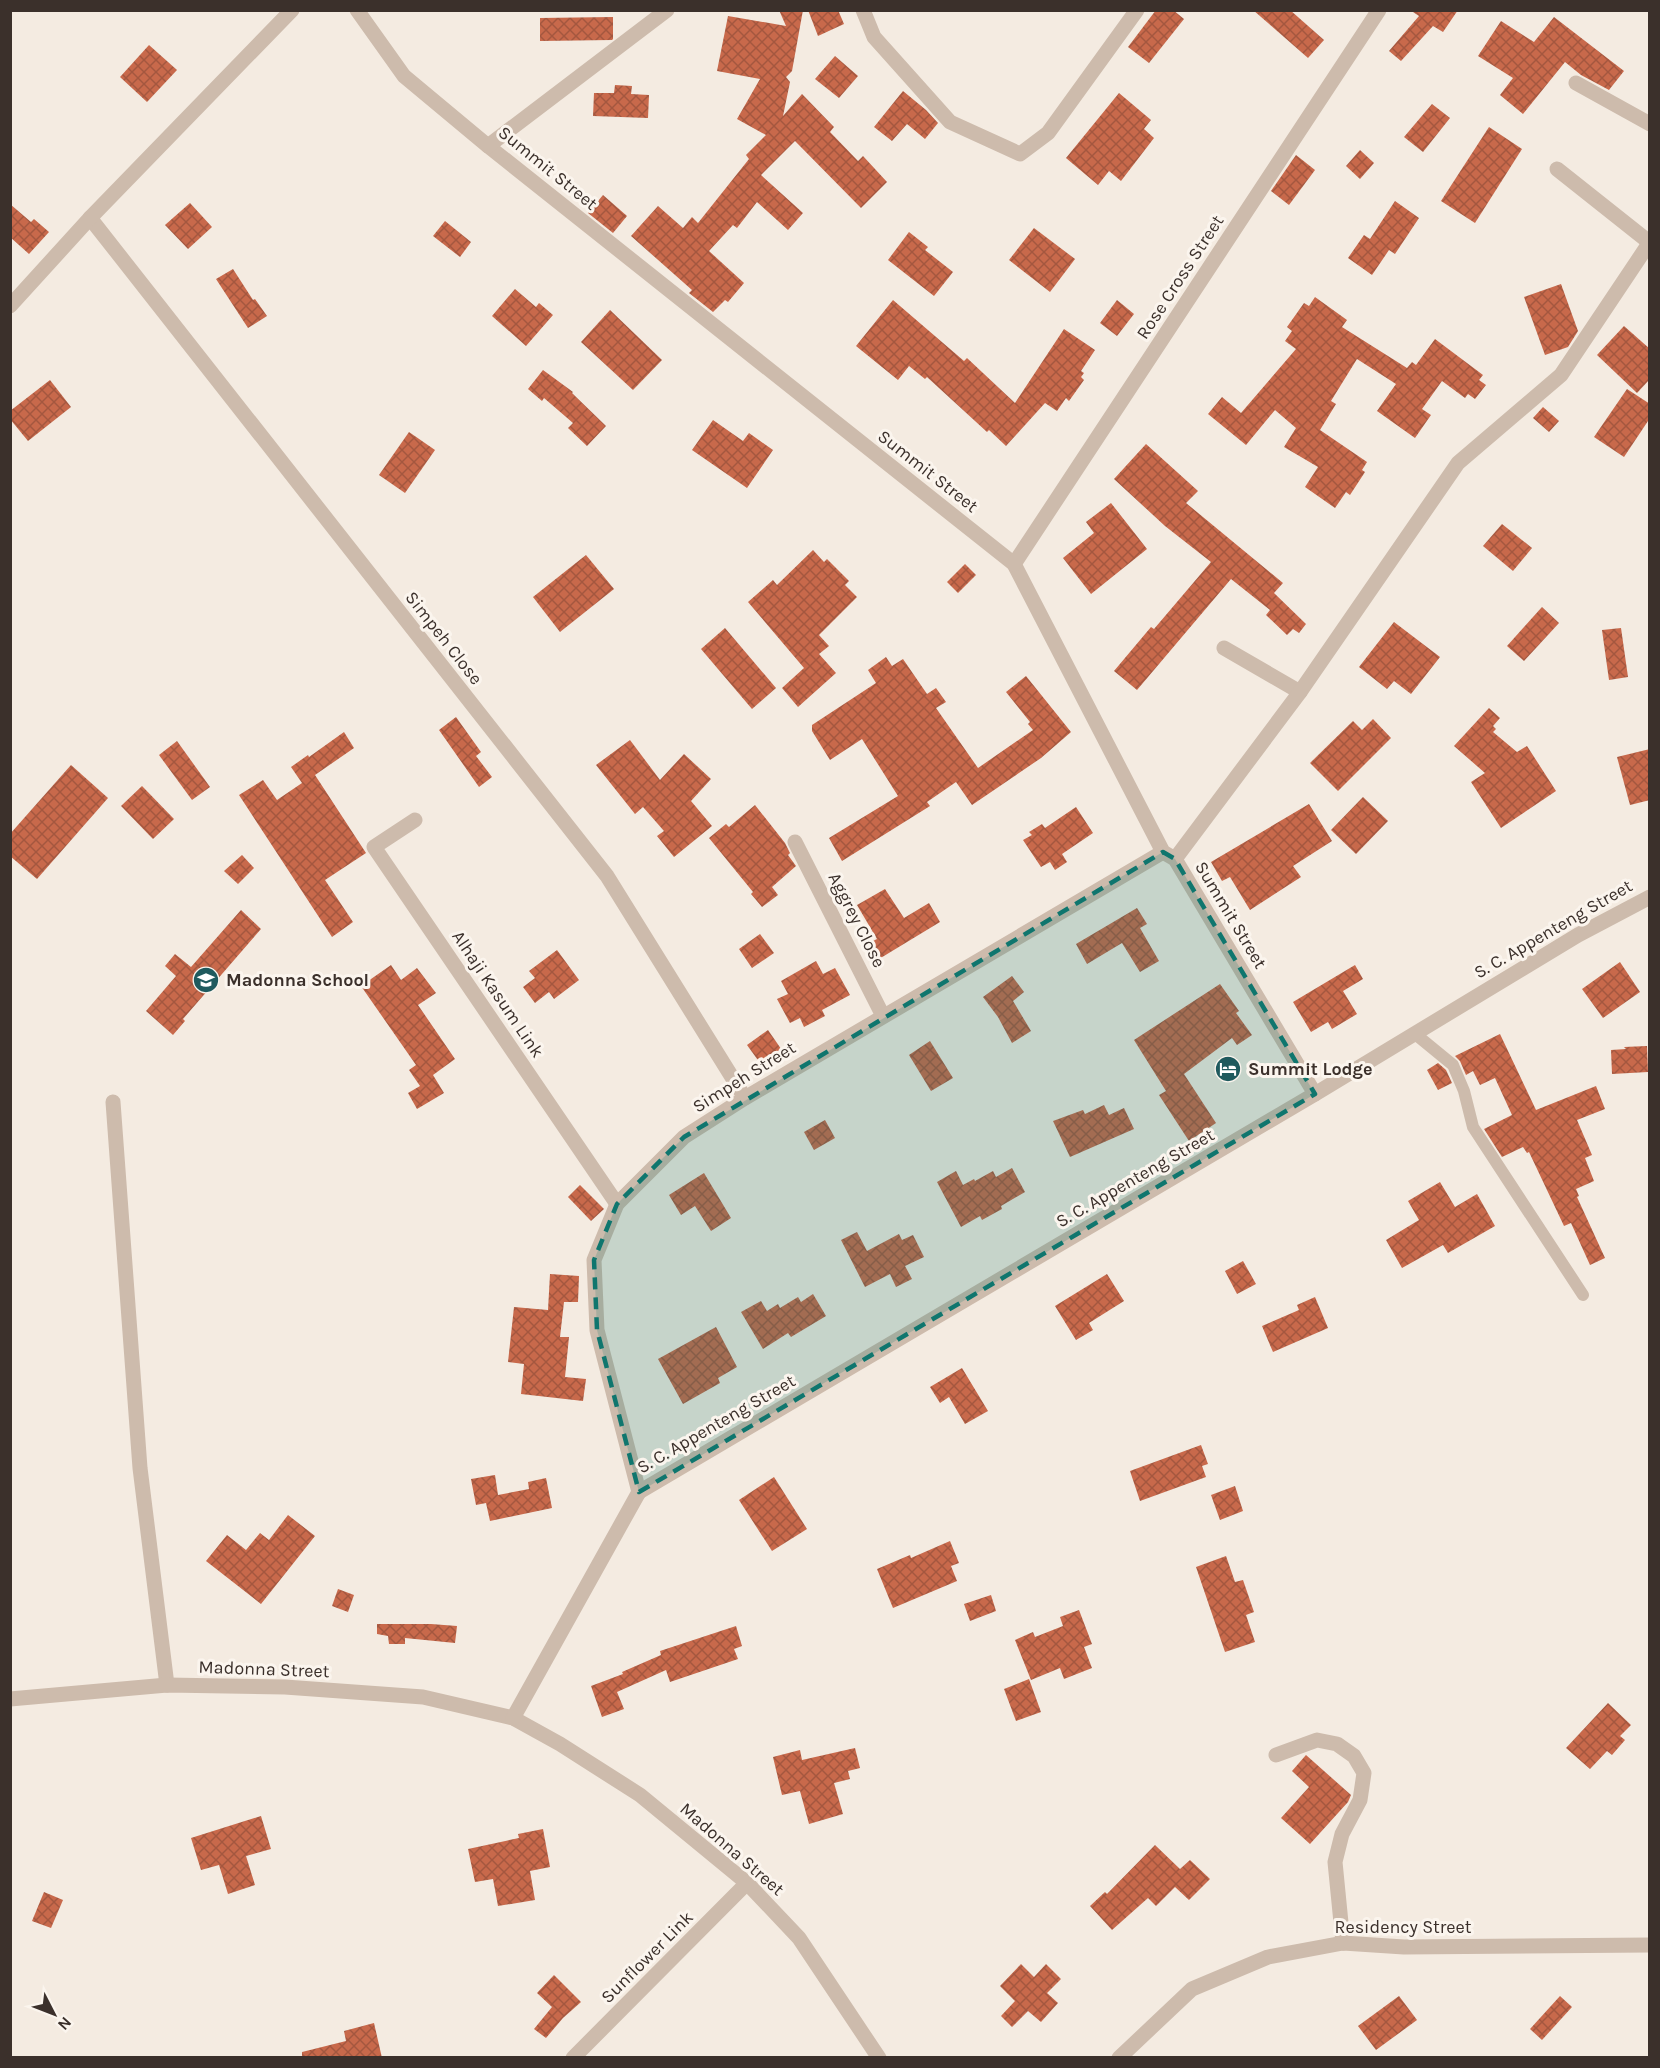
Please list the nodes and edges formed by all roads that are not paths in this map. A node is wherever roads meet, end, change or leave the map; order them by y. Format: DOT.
graph roads {
  1 [pos="292,10"];
  2 [pos="357,10"];
  3 [pos="667,10"];
  4 [pos="863,10"];
  5 [pos="1137,10"];
  6 [pos="1379,10"];
  7 [pos="1576,82"];
  8 [pos="1650,124"];
  9 [pos="488,146"];
  10 [pos="1557,169"];
  11 [pos="90,218"];
  12 [pos="1649,242"];
  13 [pos="10,306"];
  14 [pos="1014,564"];
  15 [pos="1224,648"];
  16 [pos="1300,692"];
  17 [pos="415,820"];
  18 [pos="795,842"];
  19 [pos="1169,855"];
  20 [pos="1650,897"];
  21 [pos="883,1016"];
  22 [pos="1414,1033"];
  23 [pos="1315,1094"];
  24 [pos="745,1098"];
  25 [pos="113,1102"];
  26 [pos="617,1204"];
  27 [pos="1582,1295"];
  28 [pos="639,1492"];
  29 [pos="167,1685"];
  30 [pos="10,1699"];
  31 [pos="513,1718"];
  32 [pos="1276,1755"];
  33 [pos="747,1884"];
  34 [pos="1343,1943"];
  35 [pos="1650,1945"];
  36 [pos="573,2058"];
  37 [pos="879,2058"];
  38 [pos="1119,2058"];
  1 -- 11 [label="street"];
  2 -- 9 [label="street, Summit Street"];
  3 -- 9 [label="street"];
  4 -- 5 [label="street"];
  6 -- 14 [label="street, Rose Cross Street"];
  7 -- 8 [label="street"];
  9 -- 14 [label="street, Summit Street"];
  10 -- 12 [label="street"];
  11 -- 13 [label="street"];
  11 -- 24 [label="street, Simpeh Close"];
  12 -- 16 [label="street"];
  14 -- 19 [label="street, Summit Street"];
  15 -- 16 [label="street"];
  16 -- 19 [label="street"];
  17 -- 26 [label="street, Alhaji Kasum Link"];
  18 -- 21 [label="street, Aggrey Close"];
  19 -- 21 [label="street, Simpeh Street"];
  19 -- 23 [label="street, Summit Street"];
  20 -- 22 [label="street, S. C. Appenteng Street"];
  21 -- 24 [label="street, Simpeh Street"];
  22 -- 23 [label="street, S. C. Appenteng Street"];
  22 -- 27 [label="lane"];
  23 -- 28 [label="street, S. C. Appenteng Street"];
  24 -- 26 [label="street, Simpeh Street"];
  25 -- 29 [label="street"];
  26 -- 28 [label="street, Simpeh Street"];
  28 -- 31 [label="street"];
  29 -- 30 [label="street, Madonna Street"];
  29 -- 31 [label="street, Madonna Street"];
  31 -- 33 [label="street, Madonna Street"];
  32 -- 34 [label="street"];
  33 -- 36 [label="street, Sunflower Link"];
  33 -- 37 [label="street, Madonna Street"];
  34 -- 35 [label="street, Residency Street"];
  34 -- 38 [label="street, Residency Street"];
}
